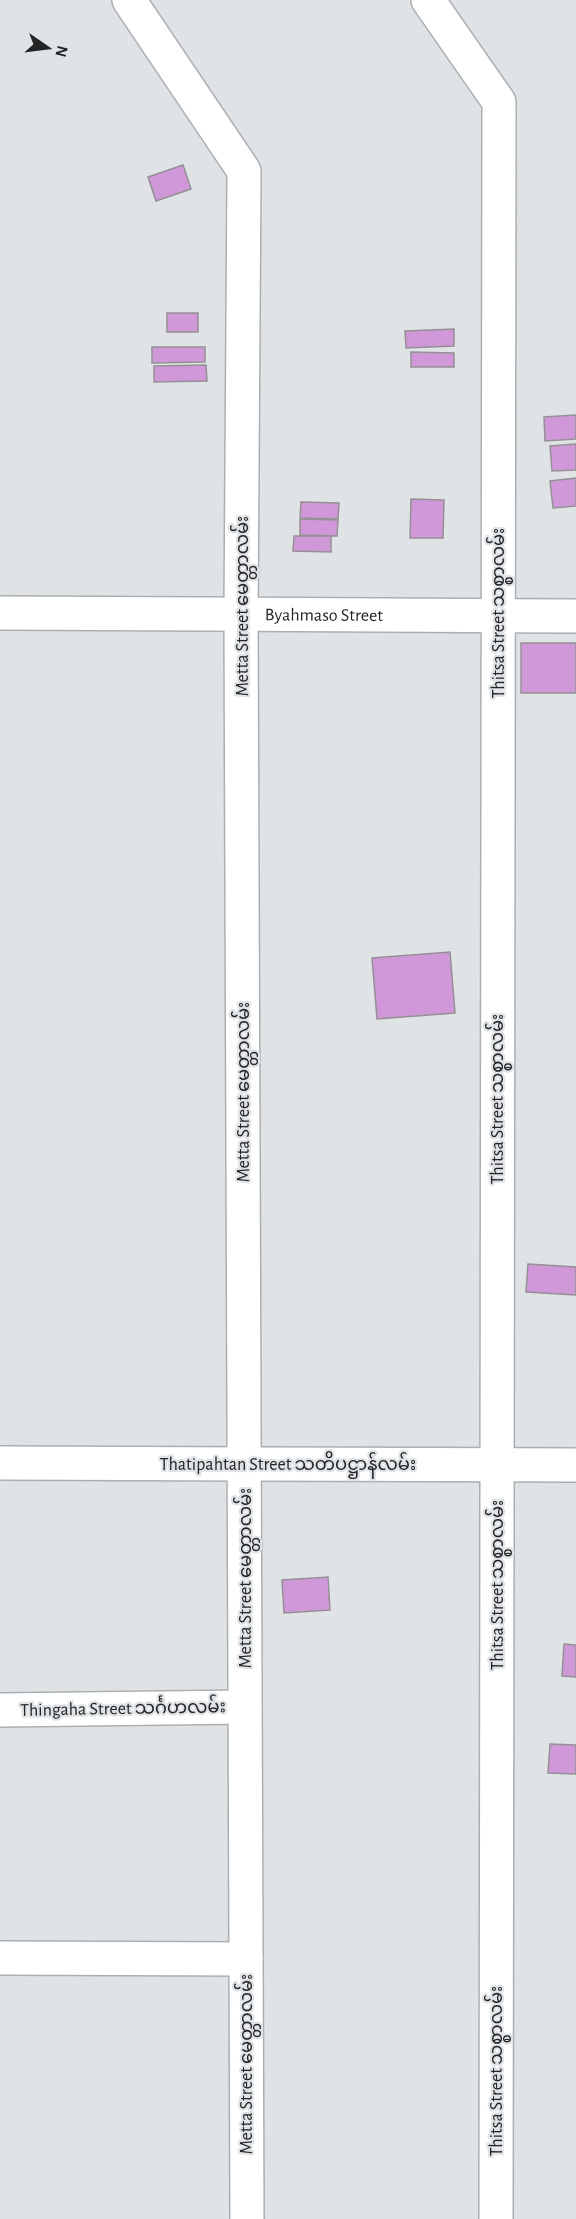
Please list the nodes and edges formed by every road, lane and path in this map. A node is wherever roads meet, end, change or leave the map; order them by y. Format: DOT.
graph roads {
  1 [pos="129,0"];
  2 [pos="429,0"];
  3 [pos="0,613"];
  4 [pos="241,614"];
  5 [pos="498,615"];
  6 [pos="576,616"];
  7 [pos="0,1463"];
  8 [pos="244,1464"];
  9 [pos="497,1465"];
  10 [pos="576,1465"];
  11 [pos="245,1707"];
  12 [pos="0,1710"];
  13 [pos="0,1958"];
  14 [pos="246,1959"];
  15 [pos="247,2219"];
  16 [pos="496,2219"];
  1 -- 4 [label="street, Metta Street မေတ္တာလမ်း"];
  2 -- 5 [label="street, Thitsa Street သစ္စာလမ်း"];
  3 -- 4 [label="street, Byahmaso Street"];
  4 -- 5 [label="street, Byahmaso Street"];
  4 -- 8 [label="street, Metta Street မေတ္တာလမ်း"];
  5 -- 6 [label="street, Byahmaso Street"];
  5 -- 9 [label="street, Thitsa Street သစ္စာလမ်း"];
  7 -- 8 [label="street, Thatipahtan Street သတိပဋ္ဌာန်လမ်း"];
  8 -- 9 [label="street, Thatipahtan Street သတိပဋ္ဌာန်လမ်း"];
  8 -- 11 [label="street, Metta Street မေတ္တာလမ်း"];
  9 -- 10 [label="street, Thatipahtan Street သတိပဋ္ဌာန်လမ်း"];
  9 -- 16 [label="street, Thitsa Street သစ္စာလမ်း"];
  11 -- 12 [label="street, Thingaha Street သင်္ဂဟလမ်း"];
  11 -- 14 [label="street, Metta Street မေတ္တာလမ်း"];
  13 -- 14 [label="street"];
  14 -- 15 [label="street, Metta Street မေတ္တာလမ်း"];
}
